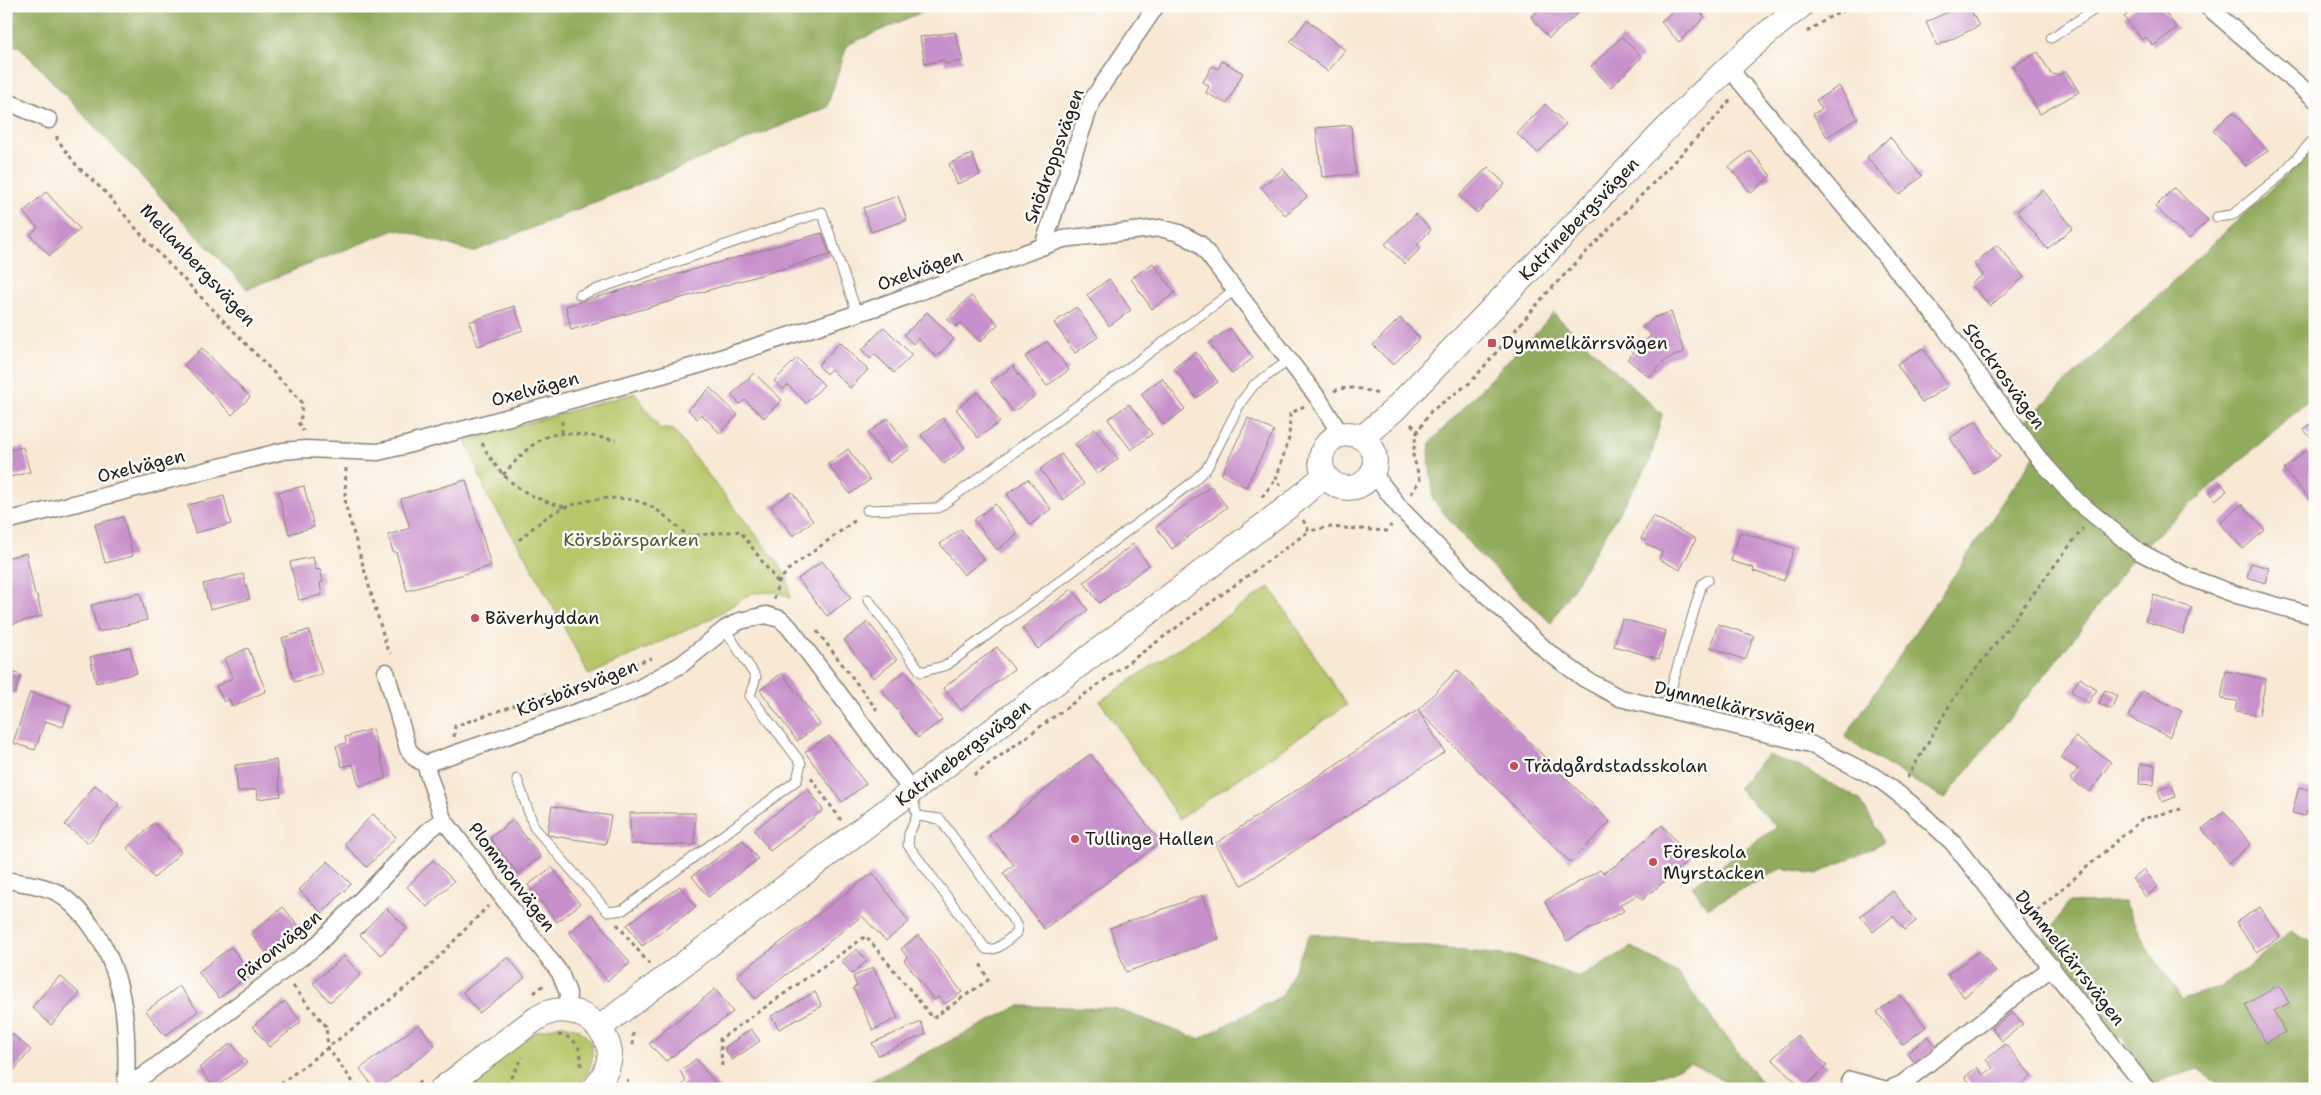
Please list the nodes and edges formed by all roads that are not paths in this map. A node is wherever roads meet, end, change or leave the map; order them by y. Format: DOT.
graph roads {
  1 [pos="1156,6"];
  2 [pos="1801,6"];
  3 [pos="2100,6"];
  4 [pos="2207,6"];
  5 [pos="2051,38"];
  6 [pos="1728,67"];
  7 [pos="2315,99"];
  8 [pos="6,101"];
  9 [pos="49,120"];
  10 [pos="2315,138"];
  11 [pos="2217,218"];
  12 [pos="1043,246"];
  13 [pos="1236,289"];
  14 [pos="580,295"];
  15 [pos="857,313"];
  16 [pos="1288,361"];
  17 [pos="1352,436"];
  18 [pos="1373,473"];
  19 [pos="1325,476"];
  20 [pos="867,510"];
  21 [pos="6,521"];
  22 [pos="1708,580"];
  23 [pos="868,598"];
  24 [pos="2315,616"];
  25 [pos="725,629"];
  26 [pos="386,672"];
  27 [pos="1665,709"];
  28 [pos="425,764"];
  29 [pos="517,778"];
  30 [pos="912,791"];
  31 [pos="917,816"];
  32 [pos="443,819"];
  33 [pos="6,880"];
  34 [pos="2052,967"];
  35 [pos="567,1012"];
  36 [pos="599,1028"];
  37 [pos="1850,1080"];
  38 [pos="586,1081"];
  39 [pos="126,1087"];
  40 [pos="442,1089"];
  41 [pos="1883,1089"];
  42 [pos="1890,1089"];
  43 [pos="2147,1089"];
  1 -- 12 [label="street, Snödroppsvägen"];
  2 -- 6 [label="street, Katrinebergsvägen"];
  3 -- 5 [label="lane"];
  4 -- 7 [label="street"];
  6 -- 17 [label="street, Katrinebergsvägen"];
  6 -- 24 [label="street, Stockrosvägen"];
  8 -- 9 [label="street"];
  10 -- 11 [label="lane"];
  12 -- 13 [label="street, Oxelvägen"];
  12 -- 15 [label="street, Oxelvägen"];
  13 -- 16 [label="street"];
  13 -- 20 [label="lane"];
  14 -- 15 [label="lane"];
  15 -- 21 [label="street, Oxelvägen"];
  16 -- 17 [label="street"];
  16 -- 23 [label="lane"];
  17 -- 18 [label="street"];
  17 -- 19 [label="street"];
  18 -- 19 [label="street"];
  18 -- 27 [label="street, Dymmelkärrsvägen"];
  19 -- 30 [label="street, Katrinebergsvägen"];
  22 -- 27 [label="lane"];
  25 -- 28 [label="street, Körsbärsvägen"];
  25 -- 29 [label="lane"];
  25 -- 30 [label="street, Körsbärsvägen"];
  26 -- 28 [label="street"];
  27 -- 34 [label="street, Dymmelkärrsvägen"];
  28 -- 32 [label="street, Plommonvägen"];
  30 -- 31 [label="lane"];
  30 -- 36 [label="street, Katrinebergsvägen"];
  31 -- 31 [label="lane"];
  32 -- 35 [label="street, Plommonvägen"];
  32 -- 39 [label="street, Päronvägen"];
  33 -- 39 [label="street"];
  34 -- 42 [label="street"];
  34 -- 43 [label="street, Dymmelkärrsvägen"];
  35 -- 36 [label="street"];
  35 -- 40 [label="street"];
  36 -- 38 [label="street"];
  37 -- 41 [label="street"];
}
